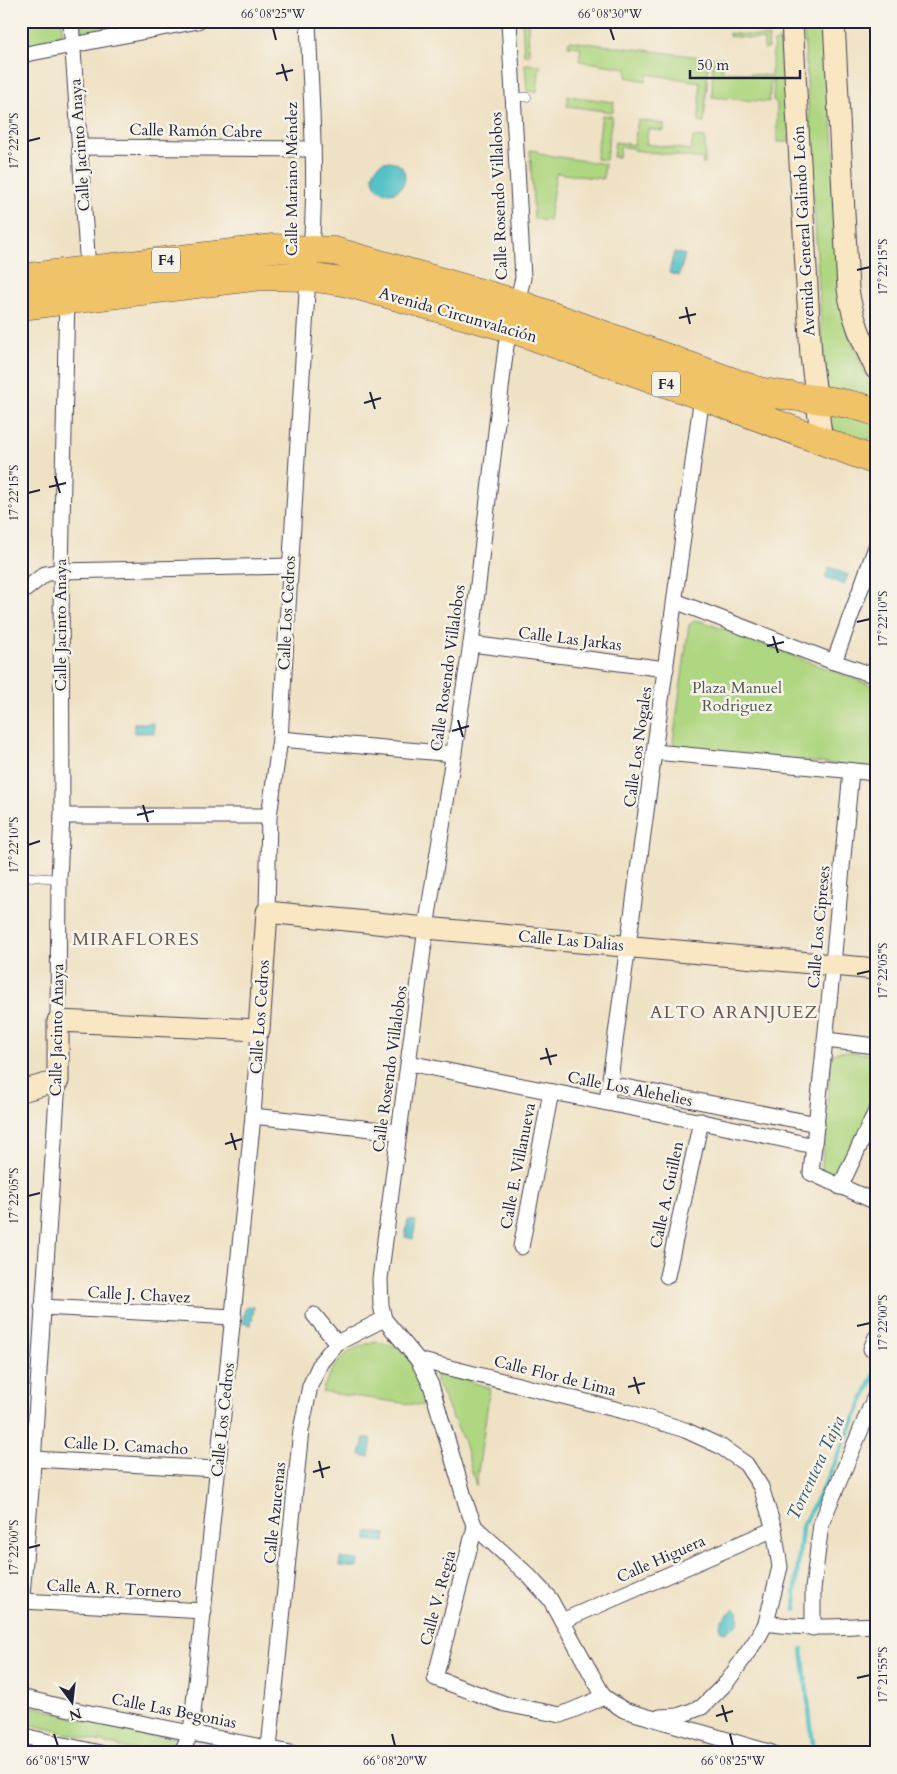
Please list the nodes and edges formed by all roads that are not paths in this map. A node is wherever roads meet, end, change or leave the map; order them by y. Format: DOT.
graph roads {
  1 [pos="71,21"];
  2 [pos="198,21"];
  3 [pos="308,21"];
  4 [pos="509,21"];
  5 [pos="792,21"];
  6 [pos="834,21"];
  7 [pos="73,45"];
  8 [pos="21,55"];
  9 [pos="80,147"];
  10 [pos="313,150"];
  11 [pos="311,249"];
  12 [pos="77,270"];
  13 [pos="308,277"];
  14 [pos="21,278"];
  15 [pos="67,300"];
  16 [pos="21,306"];
  17 [pos="513,316"];
  18 [pos="876,369"];
  19 [pos="702,396"];
  20 [pos="816,399"];
  21 [pos="876,412"];
  22 [pos="822,441"];
  23 [pos="870,454"];
  24 [pos="876,547"];
  25 [pos="290,566"];
  26 [pos="61,571"];
  27 [pos="21,593"];
  28 [pos="675,600"];
  29 [pos="471,644"];
  30 [pos="834,662"];
  31 [pos="666,669"];
  32 [pos="876,676"];
  33 [pos="280,739"];
  34 [pos="655,752"];
  35 [pos="454,754"];
  36 [pos="851,771"];
  37 [pos="876,773"];
  38 [pos="62,816"];
  39 [pos="269,816"];
  40 [pos="21,876"];
  41 [pos="59,879"];
  42 [pos="267,912"];
  43 [pos="426,928"];
  44 [pos="628,946"];
  45 [pos="833,964"];
  46 [pos="876,969"];
  47 [pos="58,1021"];
  48 [pos="259,1030"];
  49 [pos="826,1040"];
  50 [pos="876,1046"];
  51 [pos="409,1063"];
  52 [pos="58,1081"];
  53 [pos="609,1084"];
  54 [pos="21,1091"];
  55 [pos="551,1092"];
  56 [pos="607,1102"];
  57 [pos="876,1111"];
  58 [pos="254,1116"];
  59 [pos="701,1121"];
  60 [pos="817,1124"];
  61 [pos="399,1132"];
  62 [pos="814,1146"];
  63 [pos="840,1186"];
  64 [pos="876,1202"];
  65 [pos="521,1247"];
  66 [pos="667,1276"];
  67 [pos="42,1307"];
  68 [pos="314,1315"];
  69 [pos="234,1318"];
  70 [pos="384,1319"];
  71 [pos="337,1343"];
  72 [pos="418,1360"];
  73 [pos="876,1394"];
  74 [pos="34,1459"];
  75 [pos="218,1469"];
  76 [pos="475,1527"];
  77 [pos="774,1529"];
  78 [pos="22,1601"];
  79 [pos="21,1607"];
  80 [pos="204,1611"];
  81 [pos="562,1621"];
  82 [pos="766,1623"];
  83 [pos="876,1625"];
  84 [pos="813,1628"];
  85 [pos="21,1697"];
  86 [pos="604,1697"];
  87 [pos="651,1718"];
  88 [pos="191,1733"];
  89 [pos="21,1734"];
  90 [pos="269,1748"];
  91 [pos="100,1753"];
  92 [pos="181,1753"];
  93 [pos="291,1753"];
  94 [pos="772,1753"];
  1 -- 7 [label="street, Calle Jacinto Anaya"];
  2 -- 7 [label="street"];
  3 -- 10 [label="street, Calle Mariano Méndez"];
  4 -- 17 [label="street, Calle Rosendo Villalobos"];
  5 -- 20 [label="street, Avenida General Galindo León"];
  6 -- 18 [label="street"];
  7 -- 8 [label="street"];
  7 -- 9 [label="street, Calle Jacinto Anaya"];
  9 -- 10 [label="street, Calle Ramón Cabre"];
  9 -- 12 [label="street, Calle Jacinto Anaya"];
  10 -- 11 [label="street, Calle Mariano Méndez"];
  11 -- 12 [label="highway, Avenida Circunvalación / F4"];
  11 -- 13 [label="street, Calle Mariano Méndez"];
  11 -- 17 [label="highway, Avenida Circunvalación / F4"];
  12 -- 14 [label="highway, Avenida Circunvalación / F4"];
  12 -- 15 [label="street, Calle Jacinto Anaya"];
  13 -- 15 [label="highway, Avenida Circunvalación / F4"];
  13 -- 17 [label="highway, Avenida Circunvalación / F4"];
  13 -- 25 [label="street, Calle Los Cedros"];
  15 -- 16 [label="highway, Avenida Circunvalación / F4"];
  15 -- 26 [label="street, Calle Jacinto Anaya"];
  17 -- 19 [label="highway, Avenida Circunvalación / F4"];
  17 -- 20 [label="highway, Avenida Circunvalación / F4"];
  17 -- 29 [label="street, Calle Rosendo Villalobos"];
  19 -- 22 [label="highway, Avenida Circunvalación / F4"];
  19 -- 28 [label="street, Calle Los Nogales"];
  20 -- 21 [label="highway, Avenida Circunvalación / F4"];
  20 -- 22 [label="street, Avenida General Galindo León"];
  22 -- 23 [label="highway, Avenida Circunvalación / F4"];
  24 -- 30 [label="street"];
  25 -- 26 [label="street"];
  25 -- 33 [label="street, Calle Los Cedros"];
  26 -- 27 [label="street"];
  26 -- 38 [label="street, Calle Jacinto Anaya"];
  28 -- 30 [label="street"];
  28 -- 31 [label="street, Calle Los Nogales"];
  29 -- 31 [label="street, Calle Las Jarkas"];
  29 -- 35 [label="street, Calle Rosendo Villalobos"];
  30 -- 32 [label="street"];
  31 -- 34 [label="street, Calle Los Nogales"];
  33 -- 35 [label="street"];
  33 -- 39 [label="street, Calle Los Cedros"];
  34 -- 36 [label="street"];
  34 -- 44 [label="street, Calle Los Nogales"];
  35 -- 43 [label="street, Calle Rosendo Villalobos"];
  36 -- 37 [label="street"];
  36 -- 45 [label="street, Calle Los Cipreses"];
  38 -- 39 [label="street"];
  38 -- 41 [label="street, Calle Jacinto Anaya"];
  39 -- 42 [label="street, Calle Los Cedros"];
  40 -- 41 [label="lane"];
  41 -- 47 [label="street, Calle Jacinto Anaya"];
  42 -- 43 [label="street, Calle Las Dalias"];
  42 -- 48 [label="street, Calle Los Cedros"];
  43 -- 44 [label="street, Calle Las Dalias"];
  43 -- 51 [label="street, Calle Rosendo Villalobos"];
  44 -- 45 [label="street, Calle Las Dalias"];
  44 -- 53 [label="street, Calle Los Nogales"];
  45 -- 46 [label="street, Calle Las Dalias"];
  45 -- 49 [label="street, Calle Los Cipreses"];
  47 -- 48 [label="street"];
  47 -- 52 [label="street, Calle Jacinto Anaya"];
  48 -- 58 [label="street, Calle Los Cedros"];
  49 -- 50 [label="street"];
  49 -- 60 [label="street, Calle Los Cipreses"];
  51 -- 55 [label="street, Calle Los Alehelies"];
  51 -- 61 [label="street, Calle Rosendo Villalobos"];
  52 -- 54 [label="street"];
  52 -- 67 [label="street, Calle Jacinto Anaya"];
  53 -- 56 [label="street, Calle Los Nogales"];
  53 -- 60 [label="street"];
  55 -- 56 [label="street, Calle Los Alehelies"];
  55 -- 65 [label="street, Calle E. Villanueva"];
  56 -- 59 [label="street, Calle Los Alehelies"];
  57 -- 63 [label="street"];
  58 -- 61 [label="street"];
  58 -- 69 [label="street, Calle Los Cedros"];
  59 -- 62 [label="street, Calle Los Alehelies"];
  59 -- 66 [label="street, Calle A. Guillen"];
  60 -- 62 [label="street, Calle Los Cipreses"];
  61 -- 70 [label="street, Calle Rosendo Villalobos"];
  62 -- 63 [label="street, Calle Los Cipreses"];
  63 -- 64 [label="street"];
  67 -- 69 [label="street, Calle J. Chavez"];
  67 -- 74 [label="street, Calle Jacinto Anaya"];
  68 -- 71 [label="street"];
  69 -- 75 [label="street, Calle Los Cedros"];
  70 -- 71 [label="street, Calle Azucenas"];
  70 -- 72 [label="street"];
  71 -- 90 [label="street, Calle Azucenas"];
  72 -- 76 [label="street"];
  72 -- 77 [label="street, Calle Flor de Lima"];
  73 -- 84 [label="street"];
  74 -- 75 [label="street, Calle D. Camacho"];
  74 -- 78 [label="street, Calle Jacinto Anaya"];
  75 -- 80 [label="street, Calle Los Cedros"];
  76 -- 81 [label="street"];
  76 -- 86 [label="street, Calle V. Regia"];
  77 -- 81 [label="street, Calle Higuera"];
  77 -- 82 [label="street, Calle Flor de Lima"];
  78 -- 79 [label="street, Calle Jacinto Anaya"];
  78 -- 80 [label="street, Calle A. R. Tornero"];
  80 -- 88 [label="street, Calle Los Cedros"];
  81 -- 86 [label="street"];
  82 -- 84 [label="street"];
  82 -- 87 [label="street, Calle Flor de Lima"];
  83 -- 84 [label="street"];
  85 -- 88 [label="street, Calle Las Begonias"];
  86 -- 87 [label="street"];
  87 -- 94 [label="street"];
  88 -- 90 [label="street, Calle Las Begonias"];
  88 -- 92 [label="street, Calle Los Cedros"];
  89 -- 91 [label="street"];
  90 -- 93 [label="street, Calle Las Begonias"];
}
